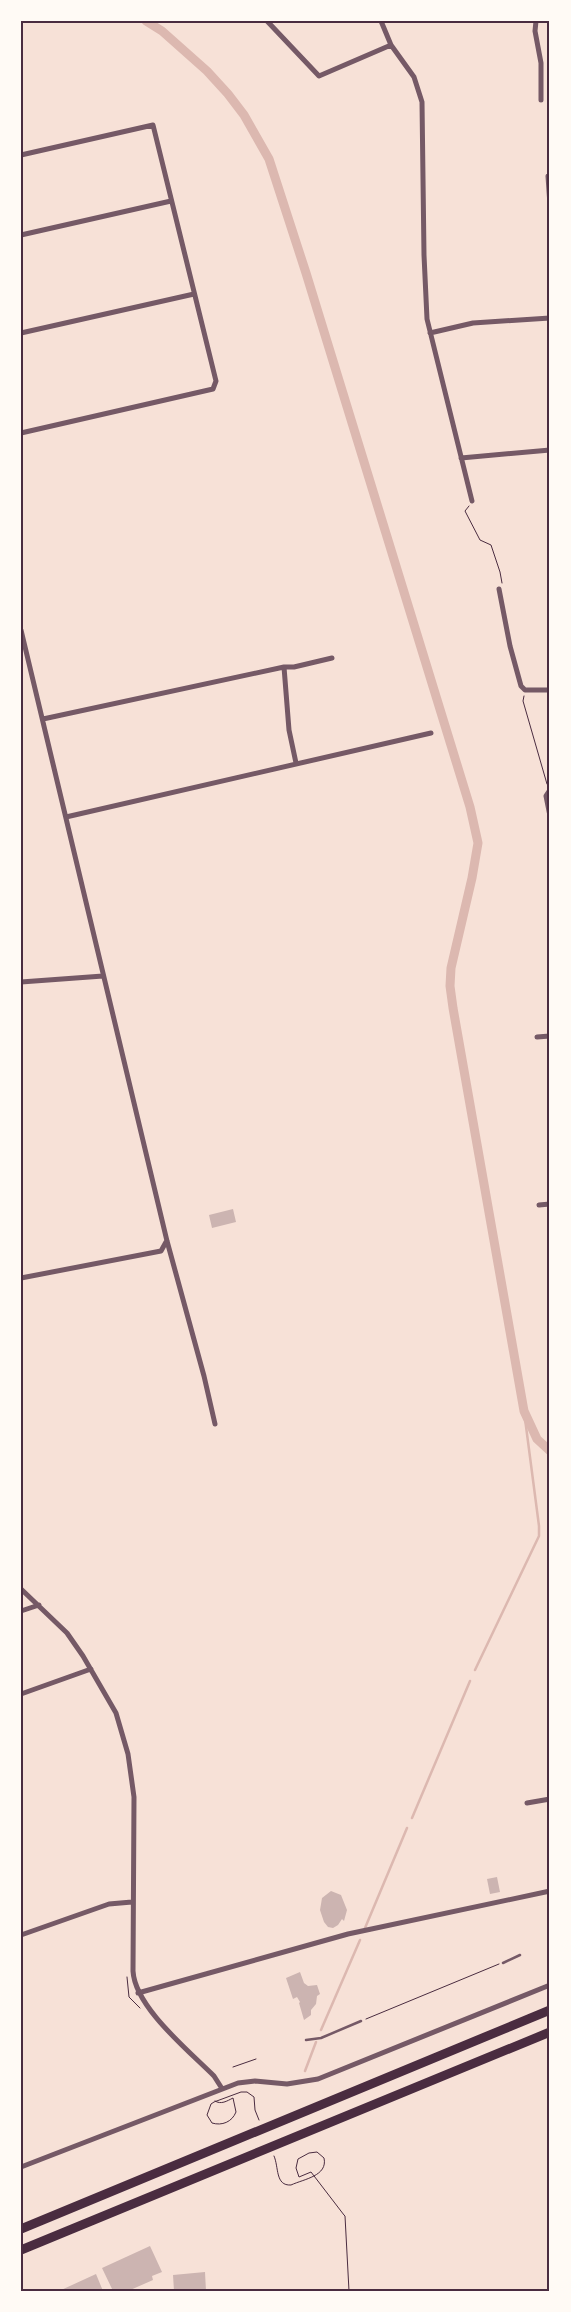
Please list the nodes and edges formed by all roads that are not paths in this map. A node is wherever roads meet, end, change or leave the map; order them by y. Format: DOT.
graph roads {
  1 [pos="267,21"];
  2 [pos="382,21"];
  3 [pos="536,21"];
  4 [pos="390,45"];
  5 [pos="540,100"];
  6 [pos="21,155"];
  7 [pos="548,176"];
  8 [pos="172,201"];
  9 [pos="550,205"];
  10 [pos="21,235"];
  11 [pos="194,294"];
  12 [pos="550,318"];
  13 [pos="21,333"];
  14 [pos="430,334"];
  15 [pos="21,433"];
  16 [pos="550,450"];
  17 [pos="461,458"];
  18 [pos="472,498"];
  19 [pos="499,591"];
  20 [pos="21,630"];
  21 [pos="332,658"];
  22 [pos="284,666"];
  23 [pos="550,690"];
  24 [pos="43,720"];
  25 [pos="430,733"];
  26 [pos="296,763"];
  27 [pos="550,789"];
  28 [pos="550,816"];
  29 [pos="66,817"];
  30 [pos="104,976"];
  31 [pos="21,982"];
  32 [pos="550,1036"];
  33 [pos="538,1037"];
  34 [pos="550,1204"];
  35 [pos="539,1205"];
  36 [pos="166,1241"];
  37 [pos="21,1278"];
  38 [pos="215,1424"];
  39 [pos="21,1589"];
  40 [pos="39,1605"];
  41 [pos="21,1612"];
  42 [pos="91,1669"];
  43 [pos="21,1694"];
  44 [pos="550,1799"];
  45 [pos="527,1803"];
  46 [pos="550,1891"];
  47 [pos="132,1902"];
  48 [pos="21,1935"];
  49 [pos="520,1955"];
  50 [pos="503,1963"];
  51 [pos="550,1984"];
  52 [pos="138,1992"];
  53 [pos="550,2010"];
  54 [pos="361,2021"];
  55 [pos="550,2032"];
  56 [pos="306,2040"];
  57 [pos="221,2087"];
  58 [pos="21,2166"];
  59 [pos="21,2229"];
  60 [pos="21,2250"];
  1 -- 4 [label="street"];
  2 -- 4 [label="street"];
  3 -- 5 [label="street"];
  4 -- 14 [label="street"];
  6 -- 8 [label="street"];
  7 -- 9 [label="street"];
  8 -- 10 [label="street"];
  8 -- 11 [label="street"];
  11 -- 13 [label="street"];
  11 -- 15 [label="street"];
  12 -- 14 [label="street"];
  14 -- 17 [label="street"];
  16 -- 17 [label="street"];
  17 -- 18 [label="street"];
  19 -- 23 [label="street"];
  20 -- 24 [label="street"];
  21 -- 22 [label="street"];
  22 -- 24 [label="street"];
  22 -- 26 [label="street"];
  24 -- 29 [label="street"];
  25 -- 26 [label="street"];
  26 -- 29 [label="street"];
  27 -- 28 [label="street"];
  29 -- 30 [label="street"];
  30 -- 31 [label="street"];
  30 -- 36 [label="street"];
  32 -- 33 [label="street"];
  34 -- 35 [label="street"];
  36 -- 37 [label="street"];
  36 -- 38 [label="street"];
  39 -- 40 [label="street"];
  40 -- 41 [label="street"];
  40 -- 42 [label="street"];
  42 -- 43 [label="street"];
  42 -- 47 [label="street"];
  44 -- 45 [label="street"];
  46 -- 52 [label="street"];
  47 -- 48 [label="street"];
  47 -- 52 [label="street"];
  49 -- 50 [label="lane"];
  51 -- 57 [label="street"];
  52 -- 57 [label="street"];
  53 -- 59 [label="highway"];
  54 -- 56 [label="lane"];
  55 -- 60 [label="highway"];
  57 -- 58 [label="street"];
}
